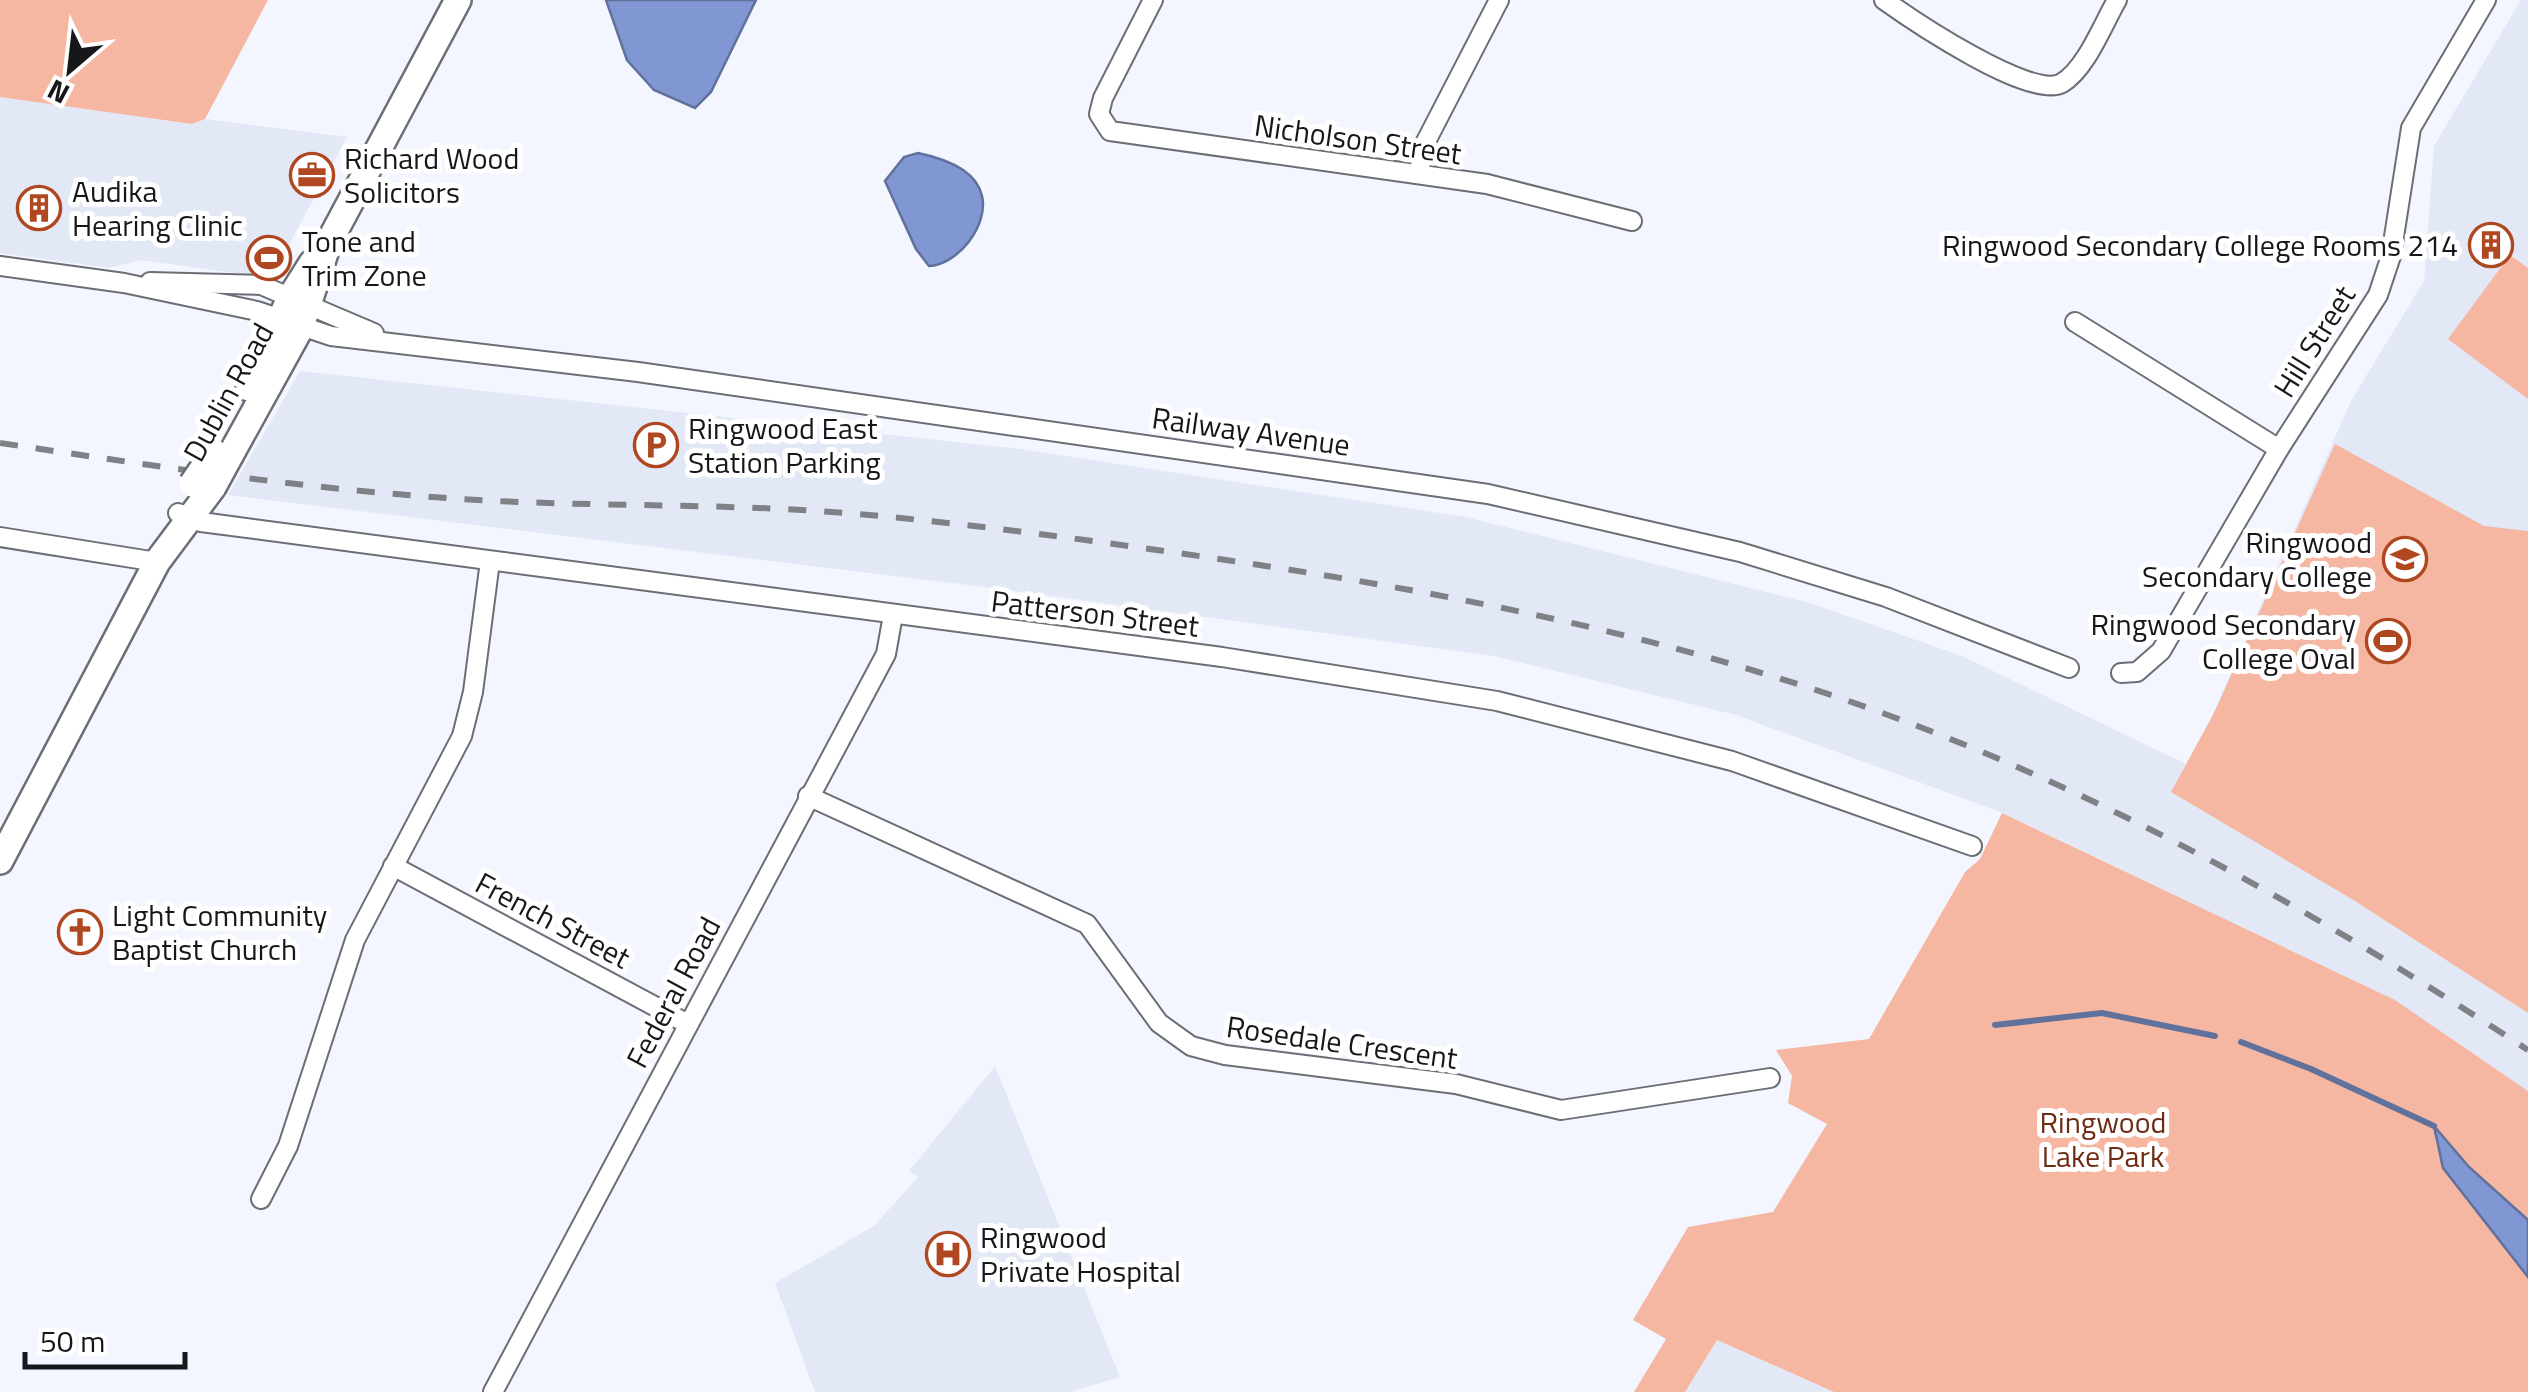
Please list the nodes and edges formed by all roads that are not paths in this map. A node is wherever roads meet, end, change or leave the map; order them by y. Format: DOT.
graph roads {
  1 [pos="458,0"];
  2 [pos="1153,0"];
  3 [pos="1499,0"];
  4 [pos="1884,0"];
  5 [pos="2117,0"];
  6 [pos="2486,0"];
  7 [pos="1420,173"];
  8 [pos="1632,221"];
  9 [pos="0,266"];
  10 [pos="124,283"];
  11 [pos="295,313"];
  12 [pos="2076,322"];
  13 [pos="2279,448"];
  14 [pos="185,516"];
  15 [pos="0,537"];
  16 [pos="158,560"];
  17 [pos="490,562"];
  18 [pos="893,615"];
  19 [pos="2069,668"];
  20 [pos="2121,673"];
  21 [pos="808,796"];
  22 [pos="1972,846"];
  23 [pos="0,861"];
  24 [pos="393,866"];
  25 [pos="686,1024"];
  26 [pos="1770,1078"];
  27 [pos="261,1198"];
  28 [pos="492,1392"];
  1 -- 11 [label="main road, Dublin Road"];
  2 -- 7 [label="street, Nicholson Street"];
  3 -- 7 [label="street"];
  4 -- 5 [label="street"];
  6 -- 13 [label="street, Hill Street"];
  7 -- 8 [label="street, Nicholson Street"];
  9 -- 10 [label="street, Railway Avenue"];
  10 -- 11 [label="street, Railway Avenue"];
  10 -- 11 [label="street, Railway Avenue"];
  11 -- 14 [label="main road, Dublin Road, bridge"];
  11 -- 19 [label="street, Railway Avenue"];
  12 -- 13 [label="street"];
  13 -- 20 [label="street, Hill Street"];
  14 -- 16 [label="main road, Dublin Road"];
  14 -- 17 [label="street, Patterson Street"];
  15 -- 16 [label="street"];
  16 -- 23 [label="main road, Dublin Road"];
  17 -- 18 [label="street, Patterson Street"];
  17 -- 24 [label="street"];
  18 -- 21 [label="street, Federal Road"];
  18 -- 22 [label="street, Patterson Street"];
  21 -- 25 [label="street, Federal Road"];
  21 -- 26 [label="street, Rosedale Crescent"];
  24 -- 25 [label="street, French Street"];
  24 -- 27 [label="street"];
  25 -- 28 [label="street, Federal Road"];
}
